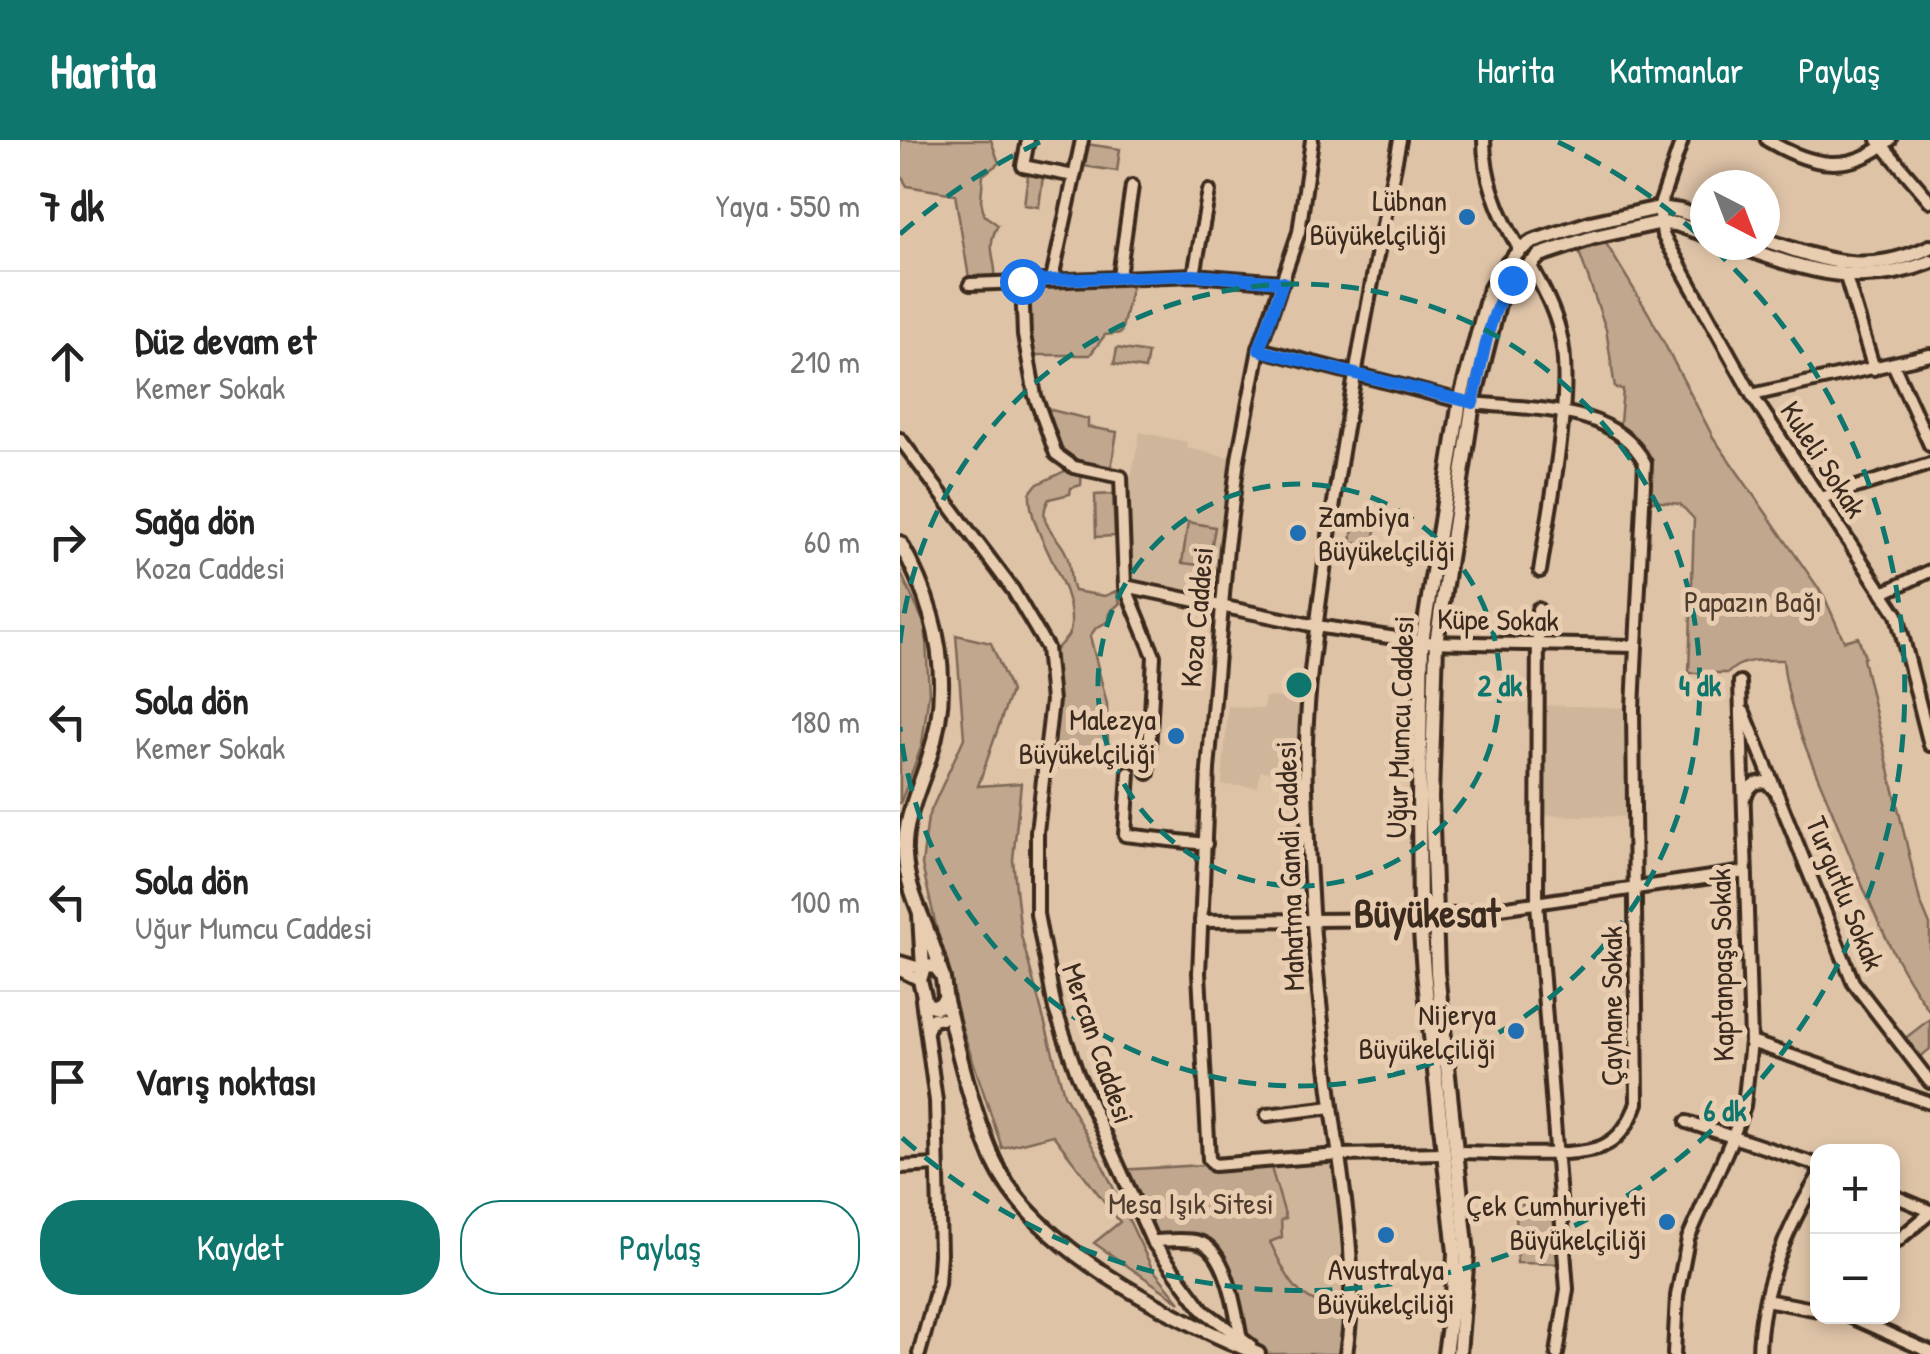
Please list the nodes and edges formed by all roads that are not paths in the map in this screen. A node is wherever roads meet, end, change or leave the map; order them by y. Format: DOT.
graph roads {
  1 [pos="1028,140"];
  2 [pos="1082,140"];
  3 [pos="1312,140"];
  4 [pos="1400,140"];
  5 [pos="1484,140"];
  6 [pos="1682,140"];
  7 [pos="1768,140"];
  8 [pos="1884,142"];
  9 [pos="1074,176"];
  10 [pos="1132,186"];
  11 [pos="1208,192"];
  12 [pos="1930,201"];
  13 [pos="1658,208"];
  14 [pos="1690,214"];
  15 [pos="1658,223"];
  16 [pos="1690,229"];
  17 [pos="1780,245"];
  18 [pos="1930,247"];
  19 [pos="1520,250"];
  20 [pos="1780,258"];
  21 [pos="1930,262"];
  22 [pos="1529,263"];
  23 [pos="1194,275"];
  24 [pos="1119,276"];
  25 [pos="1846,277"];
  26 [pos="1052,279"];
  27 [pos="1022,281"];
  28 [pos="1283,282"];
  29 [pos="970,284"];
  30 [pos="1259,350"];
  31 [pos="1930,356"];
  32 [pos="1892,364"];
  33 [pos="1874,368"];
  34 [pos="1353,374"];
  35 [pos="1752,395"];
  36 [pos="1467,402"];
  37 [pos="1562,414"];
  38 [pos="900,438"];
  39 [pos="1930,446"];
  40 [pos="1930,464"];
  41 [pos="1821,498"];
  42 [pos="900,543"];
  43 [pos="1540,571"];
  44 [pos="1930,571"];
  45 [pos="1125,586"];
  46 [pos="1885,592"];
  47 [pos="1223,608"];
  48 [pos="1538,609"];
  49 [pos="1316,626"];
  50 [pos="1429,642"];
  51 [pos="1537,645"];
  52 [pos="1635,646"];
  53 [pos="1740,682"];
  54 [pos="1930,689"];
  55 [pos="1917,694"];
  56 [pos="1741,707"];
  57 [pos="1930,745"];
  58 [pos="1129,772"];
  59 [pos="1148,773"];
  60 [pos="1782,803"];
  61 [pos="1744,806"];
  62 [pos="1206,844"];
  63 [pos="1745,872"];
  64 [pos="1635,888"];
  65 [pos="1537,902"];
  66 [pos="920,912"];
  67 [pos="1427,918"];
  68 [pos="1310,920"];
  69 [pos="1201,922"];
  70 [pos="900,966"];
  71 [pos="921,975"];
  72 [pos="942,976"];
  73 [pos="922,997"];
  74 [pos="945,998"];
  75 [pos="937,1013"];
  76 [pos="926,1037"];
  77 [pos="1751,1042"];
  78 [pos="958,1045"];
  79 [pos="1930,1082"];
  80 [pos="1930,1103"];
  81 [pos="1332,1106"];
  82 [pos="1266,1115"];
  83 [pos="1687,1122"];
  84 [pos="1732,1139"];
  85 [pos="1451,1152"];
  86 [pos="1559,1152"];
  87 [pos="1339,1155"];
  88 [pos="1810,1163"];
  89 [pos="936,1164"];
  90 [pos="1214,1165"];
  91 [pos="900,1167"];
  92 [pos="1810,1192"];
  93 [pos="1900,1199"];
  94 [pos="1930,1212"];
  95 [pos="1900,1237"];
  96 [pos="1152,1241"];
  97 [pos="1766,1300"];
  98 [pos="1810,1308"];
  99 [pos="1867,1324"];
  100 [pos="1241,1339"];
  101 [pos="1930,1352"];
  102 [pos="919,1354"];
  103 [pos="1261,1354"];
  104 [pos="1346,1354"];
  105 [pos="1445,1354"];
  106 [pos="1459,1354"];
  107 [pos="1558,1354"];
  108 [pos="1674,1354"];
  109 [pos="1759,1354"];
  1 -- 9 [label="street"];
  2 -- 9 [label="street"];
  3 -- 28 [label="street, Koza Caddesi"];
  4 -- 34 [label="street, Mahatma Gandi Caddesi"];
  5 -- 19 [label="street"];
  6 -- 13 [label="street, Kuleli Sokak"];
  7 -- 8 [label="street"];
  8 -- 12 [label="street"];
  9 -- 26 [label="street"];
  10 -- 24 [label="street"];
  11 -- 23 [label="street"];
  13 -- 14 [label="main road"];
  13 -- 15 [label="street, Kuleli Sokak"];
  13 -- 19 [label="main road"];
  15 -- 16 [label="main road, Uğur Mumcu Caddesi"];
  15 -- 22 [label="main road, Uğur Mumcu Caddesi"];
  15 -- 35 [label="street, Kuleli Sokak"];
  17 -- 18 [label="main road"];
  19 -- 36 [label="main road, Uğur Mumcu Caddesi"];
  20 -- 25 [label="main road"];
  21 -- 25 [label="main road"];
  22 -- 36 [label="main road, Uğur Mumcu Caddesi"];
  22 -- 37 [label="street"];
  23 -- 24 [label="street"];
  23 -- 28 [label="street"];
  24 -- 26 [label="street"];
  25 -- 33 [label="street"];
  26 -- 27 [label="street"];
  27 -- 29 [label="street"];
  27 -- 45 [label="street"];
  28 -- 30 [label="street, Koza Caddesi"];
  30 -- 34 [label="street"];
  30 -- 47 [label="street, Koza Caddesi"];
  31 -- 32 [label="street"];
  32 -- 33 [label="street"];
  32 -- 39 [label="street"];
  33 -- 35 [label="street"];
  34 -- 36 [label="street"];
  34 -- 49 [label="street, Mahatma Gandi Caddesi"];
  35 -- 41 [label="street, Kuleli Sokak"];
  36 -- 37 [label="street"];
  36 -- 50 [label="main road, Uğur Mumcu Caddesi"];
  37 -- 43 [label="street"];
  37 -- 52 [label="street, Çayhane Sokak"];
  38 -- 96 [label="street, Mercan Caddesi"];
  40 -- 41 [label="street"];
  41 -- 46 [label="street, Kuleli Sokak"];
  42 -- 66 [label="main road"];
  44 -- 46 [label="street"];
  45 -- 47 [label="street, Küpe Sokak"];
  45 -- 59 [label="street"];
  46 -- 55 [label="street, Kuleli Sokak"];
  47 -- 49 [label="street, Küpe Sokak"];
  47 -- 62 [label="street, Koza Caddesi"];
  48 -- 51 [label="street"];
  49 -- 50 [label="street, Küpe Sokak"];
  49 -- 68 [label="street, Mahatma Gandi Caddesi"];
  50 -- 51 [label="street, Küpe Sokak"];
  50 -- 67 [label="main road, Uğur Mumcu Caddesi"];
  51 -- 52 [label="street, Küpe Sokak"];
  51 -- 65 [label="street"];
  52 -- 64 [label="street, Çayhane Sokak"];
  53 -- 56 [label="street, Kaptanpaşa Sokak"];
  54 -- 55 [label="street"];
  55 -- 57 [label="street, Kuleli Sokak"];
  56 -- 60 [label="street, Turgutlu Sokak"];
  56 -- 61 [label="street, Kaptanpaşa Sokak"];
  58 -- 62 [label="street"];
  60 -- 61 [label="street"];
  60 -- 79 [label="street, Turgutlu Sokak"];
  61 -- 63 [label="street, Kaptanpaşa Sokak"];
  62 -- 69 [label="street, Koza Caddesi"];
  63 -- 64 [label="street"];
  63 -- 77 [label="street, Kaptanpaşa Sokak"];
  64 -- 65 [label="street"];
  64 -- 86 [label="street, Çayhane Sokak"];
  65 -- 67 [label="street"];
  65 -- 86 [label="street"];
  66 -- 71 [label="main road"];
  66 -- 72 [label="main road"];
  67 -- 68 [label="street"];
  67 -- 85 [label="main road, Uğur Mumcu Caddesi"];
  68 -- 69 [label="street"];
  68 -- 81 [label="street, Mahatma Gandi Caddesi"];
  69 -- 90 [label="street, Koza Caddesi"];
  70 -- 71 [label="street"];
  71 -- 72 [label="main road"];
  71 -- 73 [label="main road"];
  72 -- 74 [label="main road"];
  73 -- 75 [label="main road"];
  73 -- 76 [label="street"];
  74 -- 75 [label="main road"];
  74 -- 78 [label="main road"];
  75 -- 76 [label="street"];
  75 -- 78 [label="main road"];
  76 -- 89 [label="street"];
  77 -- 80 [label="street"];
  77 -- 84 [label="street, Kaptanpaşa Sokak"];
  78 -- 103 [label="main road"];
  81 -- 82 [label="street"];
  81 -- 87 [label="street, Mahatma Gandi Caddesi"];
  83 -- 84 [label="street"];
  84 -- 88 [label="street"];
  84 -- 108 [label="street, Kaptanpaşa Sokak"];
  85 -- 86 [label="street, Çayhane Sokak"];
  85 -- 87 [label="street, Çayhane Sokak"];
  85 -- 105 [label="main road, Uğur Mumcu Caddesi"];
  85 -- 106 [label="main road, Uğur Mumcu Caddesi"];
  86 -- 107 [label="street"];
  87 -- 90 [label="street, Çayhane Sokak"];
  87 -- 104 [label="street, Mahatma Gandi Caddesi"];
  89 -- 91 [label="street"];
  89 -- 102 [label="street"];
  92 -- 97 [label="street"];
  93 -- 94 [label="street"];
  94 -- 95 [label="street"];
  96 -- 100 [label="street, Mercan Caddesi"];
  96 -- 100 [label="street"];
  97 -- 98 [label="street"];
  97 -- 109 [label="street"];
  99 -- 101 [label="street"];
  100 -- 103 [label="street, Mercan Caddesi"];
}
